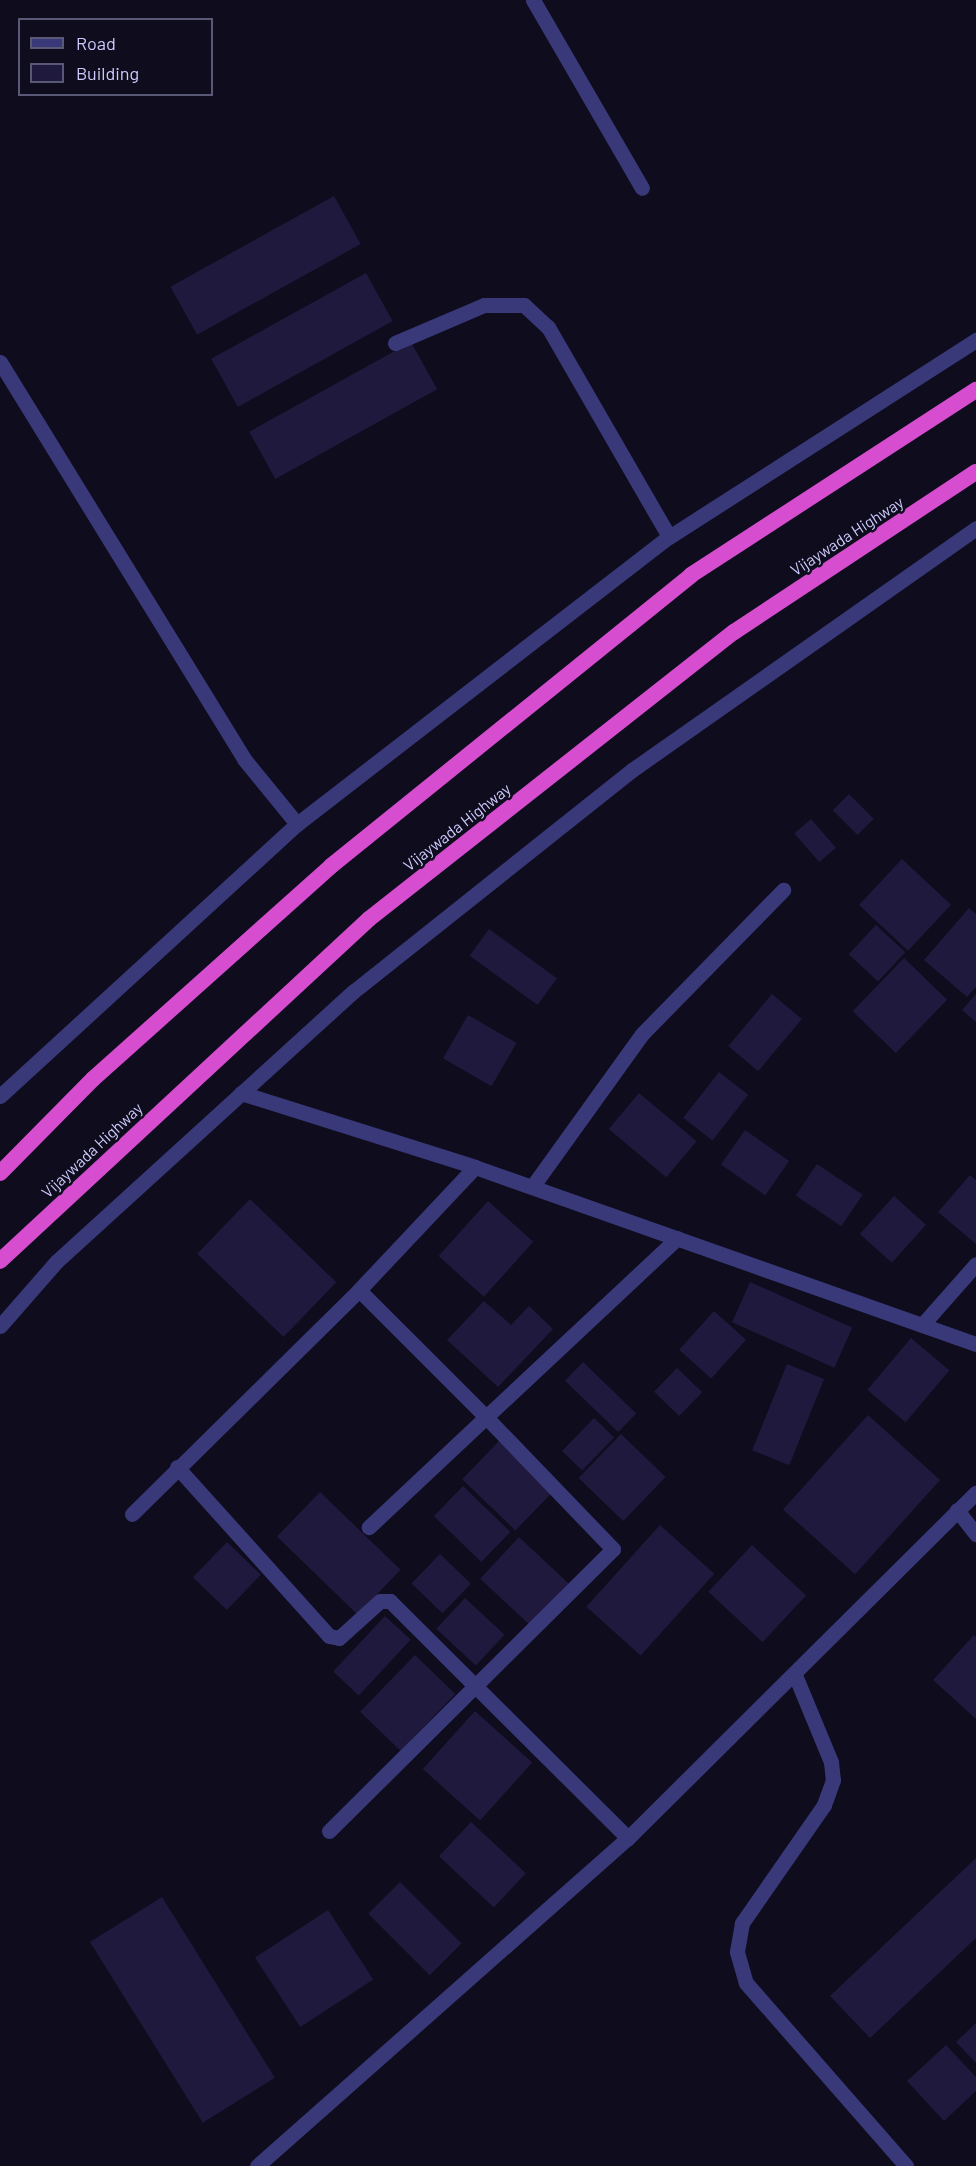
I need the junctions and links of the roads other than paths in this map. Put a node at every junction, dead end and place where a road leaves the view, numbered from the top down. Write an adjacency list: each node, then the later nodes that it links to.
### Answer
1 (533, 0): 2 (street)
2 (642, 188)
3 (976, 340): 9 (street)
4 (395, 343): 9 (street)
5 (0, 362): 10 (street)
6 (976, 390): 15 (highway)
7 (976, 472): 18 (highway, Vijaywada Highway)
8 (976, 528): 13 (street)
9 (669, 537): 10 (street)
10 (297, 824): 12 (street)
11 (783, 890): 16 (street)
12 (4, 1089)
13 (241, 1093): 14 (street); 22 (street)
14 (475, 1167): 16 (street); 20 (street)
15 (0, 1173)
16 (532, 1187): 17 (street)
17 (677, 1238): 21 (street); 24 (street)
18 (0, 1261)
19 (976, 1264): 21 (street)
20 (359, 1290): 24 (street); 25 (street)
21 (922, 1325): 23 (street)
22 (0, 1326)
23 (976, 1344)
24 (486, 1417): 29 (street); 32 (street)
25 (177, 1467): 28 (street); 32 (street)
26 (976, 1493): 27 (street)
27 (957, 1510): 30 (street); 31 (street)
28 (132, 1514)
29 (369, 1527)
30 (976, 1534)
31 (795, 1675): 34 (street); 36 (street)
32 (474, 1689): 33 (street); 34 (street)
33 (329, 1831)
34 (628, 1838): 35 (street)
35 (257, 2166)
36 (906, 2166)

